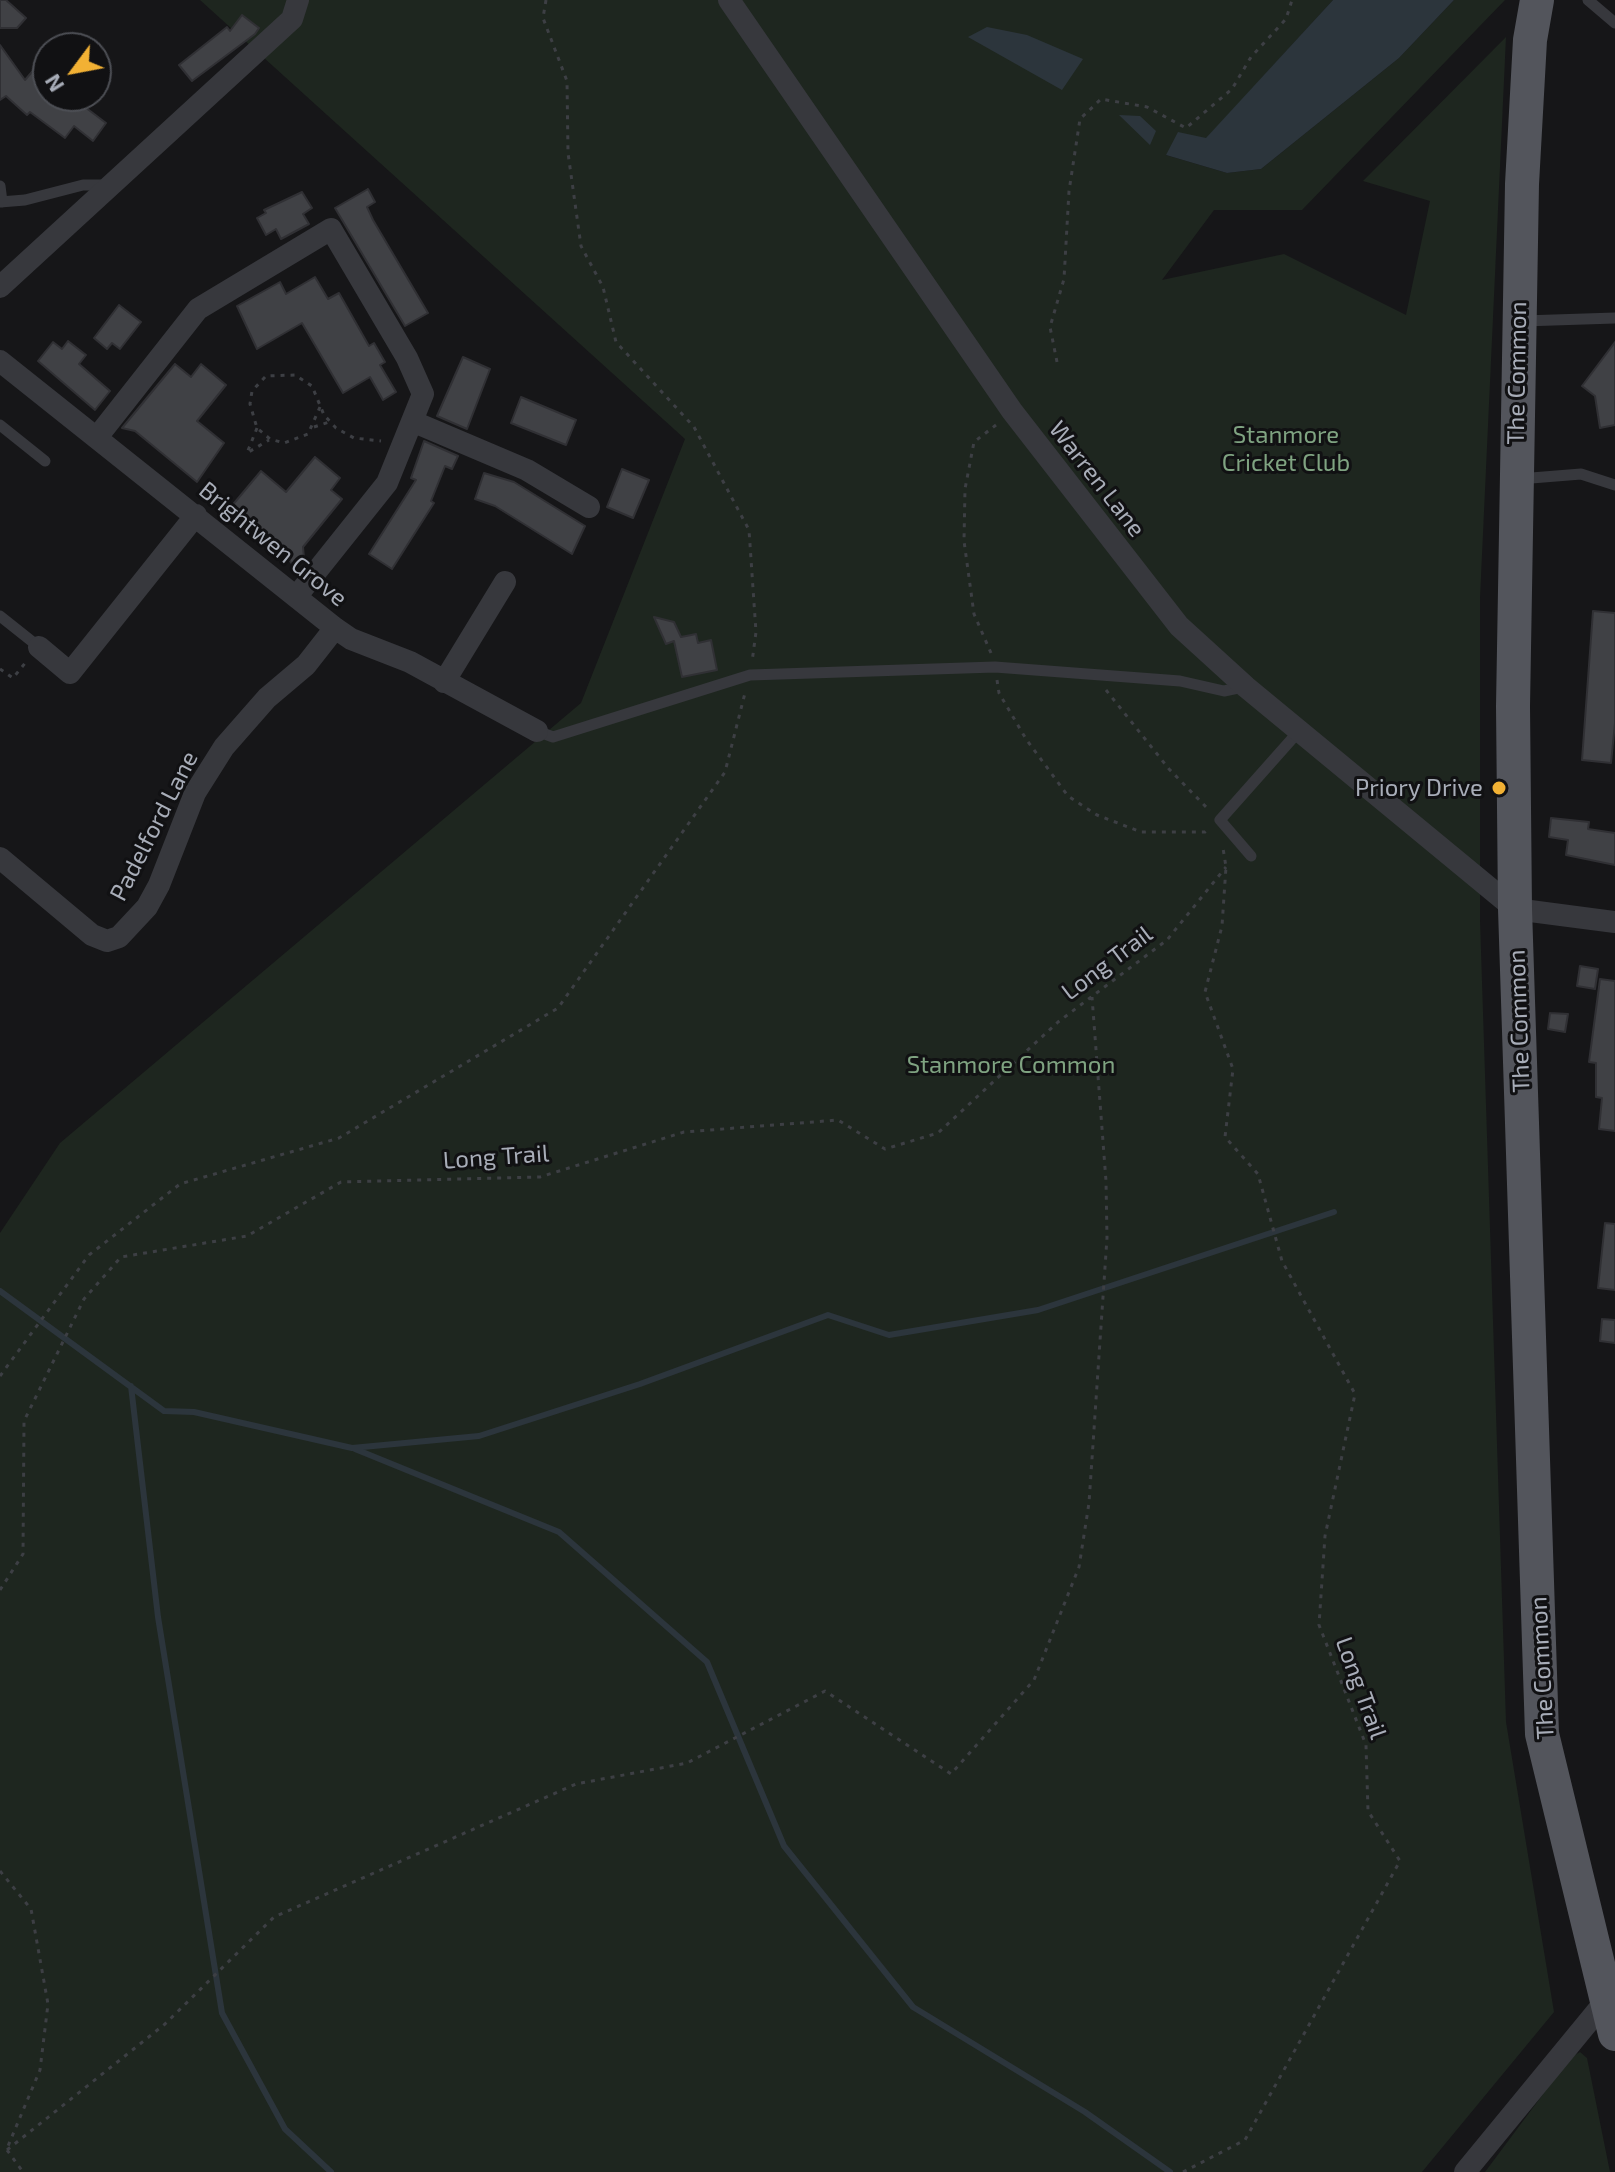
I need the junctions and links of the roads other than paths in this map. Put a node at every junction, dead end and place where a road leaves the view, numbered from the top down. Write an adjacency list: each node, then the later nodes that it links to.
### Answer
1 (298, 0): 6 (street)
2 (729, 0): 27 (street, Warren Lane)
3 (1537, 0): 11 (main road, The Common)
4 (1588, 0): 5 (lane)
5 (1615, 23)
6 (112, 185): 8 (lane); 9 (street)
7 (0, 186): 8 (lane)
8 (1, 202)
9 (0, 287)
10 (1615, 318): 11 (lane)
11 (1518, 322): 17 (main road, The Common)
12 (3, 370): 15 (street, Brightwen Grove)
13 (414, 422): 15 (street); 19 (street); 22 (street)
14 (0, 425): 16 (lane)
15 (98, 436): 20 (street, Brightwen Grove)
16 (45, 461)
17 (1515, 479): 18 (lane); 32 (main road, The Common)
18 (1615, 485)
19 (589, 507)
20 (196, 515): 22 (street, Brightwen Grove); 25 (street)
21 (505, 582): 26 (street)
22 (296, 597): 24 (street, Brightwen Grove)
23 (0, 616): 25 (lane)
24 (335, 628): 26 (street, Brightwen Grove); 31 (street, Padelford Lane)
25 (39, 647)
26 (444, 682): 28 (street, Brightwen Grove)
27 (1246, 687): 28 (lane); 29 (street, Warren Lane)
28 (537, 731)
29 (1299, 731): 30 (lane); 32 (street, Warren Lane)
30 (1251, 856)
31 (0, 858)
32 (1515, 909): 33 (street); 34 (main road, The Common)
33 (1615, 922)
34 (1608, 1998): 35 (main road, The Common); 36 (street)
35 (1615, 2034)
36 (1465, 2172)

